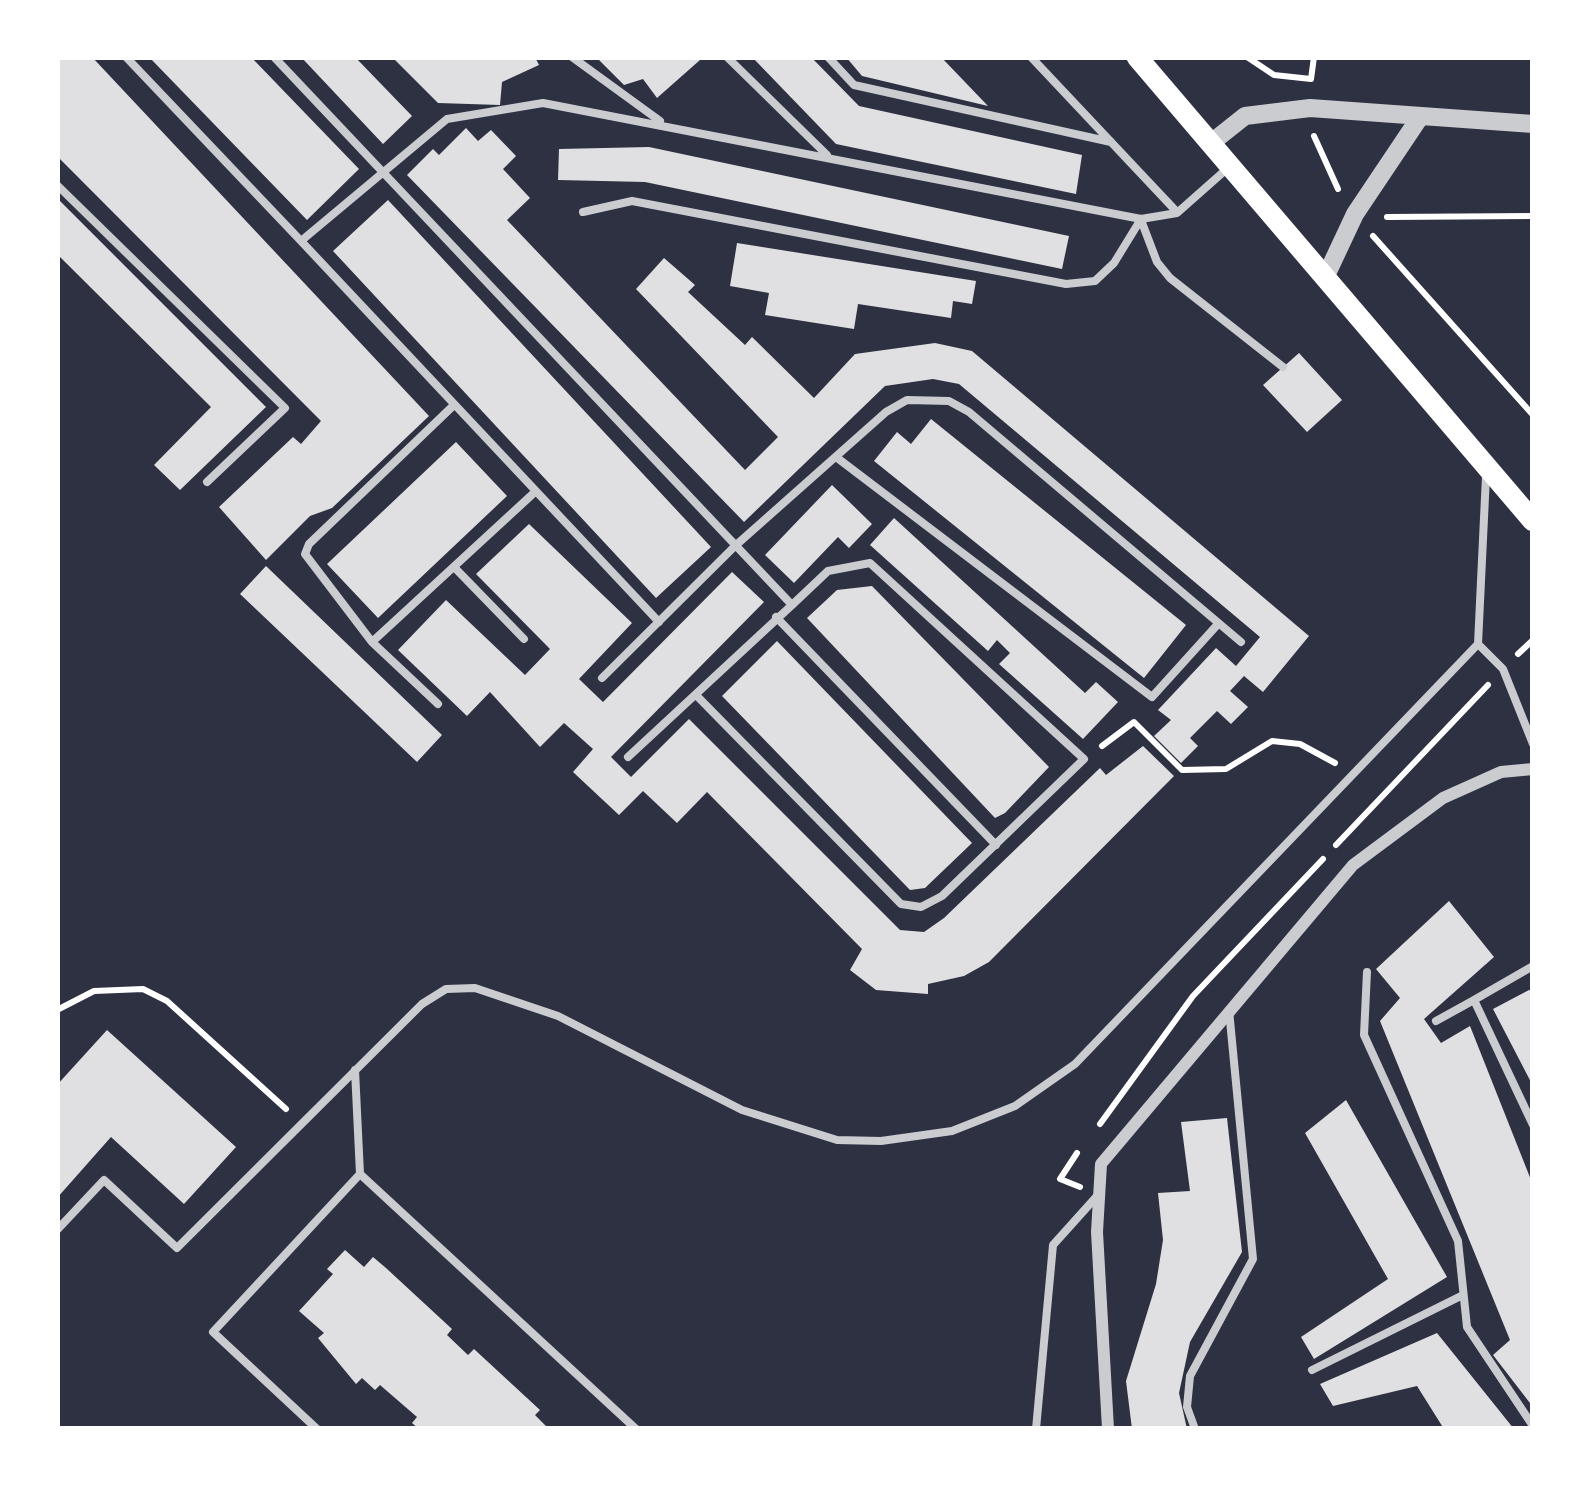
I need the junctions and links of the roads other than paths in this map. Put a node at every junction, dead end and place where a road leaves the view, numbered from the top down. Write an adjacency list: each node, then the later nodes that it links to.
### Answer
1 (126, 57): 20 (lane)
2 (274, 57): 15 (lane)
3 (572, 57): 10 (lane)
4 (727, 57): 13 (lane)
5 (828, 57): 11 (lane)
6 (1030, 57): 11 (lane)
7 (1137, 57): 12 (main road)
8 (1420, 117): 9 (street); 12 (street); 21 (street)
9 (1533, 124)
10 (666, 126): 13 (lane); 15 (lane)
11 (1111, 142): 18 (lane)
12 (1210, 143): 14 (main road)
13 (828, 156): 19 (lane)
14 (1230, 166): 18 (lane); 21 (main road)
15 (381, 169): 20 (lane); 29 (lane)
16 (57, 185): 26 (lane)
17 (583, 212): 19 (lane)
18 (1177, 212): 19 (lane)
19 (1141, 219): 22 (lane)
20 (301, 241): 23 (lane)
21 (1324, 278): 25 (main road)
22 (1283, 367)
23 (454, 405): 27 (lane); 36 (lane)
24 (836, 457): 29 (lane); 34 (lane); 34 (lane)
25 (1487, 467): 28 (main road); 38 (lane)
26 (207, 482)
27 (536, 490): 30 (lane); 33 (lane)
28 (1533, 521)
29 (735, 546): 31 (lane); 33 (lane)
30 (454, 567): 35 (lane); 36 (lane)
31 (792, 605): 32 (lane); 45 (lane)
32 (776, 617): 40 (lane); 45 (lane)
33 (659, 622): 39 (lane)
34 (1219, 624): 37 (lane)
35 (524, 639)
36 (372, 642): 41 (lane)
37 (1241, 642)
38 (1478, 644): 42 (lane); 51 (lane)
39 (602, 678)
40 (697, 696): 43 (lane); 45 (lane)
41 (438, 704)
42 (1533, 744)
43 (628, 758)
44 (1533, 770): 49 (street)
45 (996, 845)
46 (1533, 966): 48 (lane)
47 (1366, 971): 56 (lane)
48 (1474, 1000): 50 (lane); 52 (lane)
49 (1228, 1009): 54 (street); 63 (lane)
50 (1436, 1021)
51 (356, 1070): 53 (lane); 55 (lane)
52 (1533, 1125)
53 (360, 1174): 59 (lane); 60 (lane)
54 (1099, 1194): 61 (lane); 62 (street)
55 (57, 1230)
56 (1463, 1295): 57 (lane); 58 (lane)
57 (1312, 1370)
58 (1533, 1426)
59 (317, 1429)
60 (636, 1429)
61 (1036, 1429)
62 (1108, 1429)
63 (1195, 1429)

